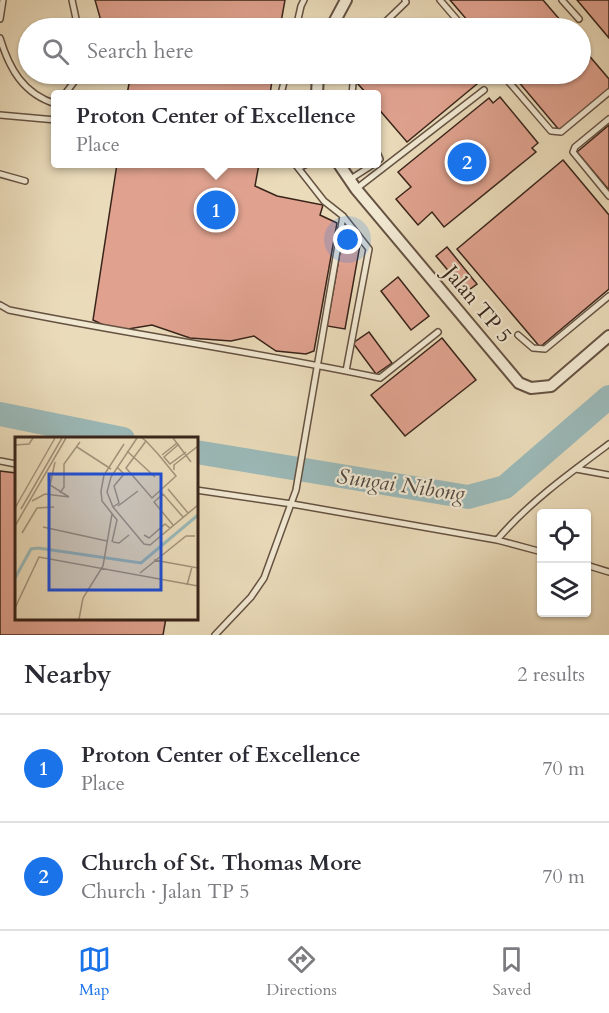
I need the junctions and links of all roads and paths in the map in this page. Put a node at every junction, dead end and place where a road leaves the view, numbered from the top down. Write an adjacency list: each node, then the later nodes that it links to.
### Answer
1 (3, 0): 14 (lane)
2 (72, 0): 8 (lane)
3 (304, 0): 9 (lane)
4 (346, 0): 10 (street)
5 (405, 0): 11 (lane)
6 (440, 0): 12 (lane)
7 (562, 0): 13 (lane)
8 (76, 18)
9 (298, 18)
10 (337, 18)
11 (389, 18)
12 (455, 18)
13 (578, 18)
14 (0, 19)
15 (0, 38): 16 (lane)
16 (18, 76)
17 (24, 84): 21 (lane)
18 (511, 84): 20 (lane)
19 (484, 90): 25 (lane)
20 (609, 93)
21 (51, 102)
22 (0, 114): 23 (lane)
23 (51, 119)
24 (609, 119): 33 (lane)
25 (381, 165)
26 (298, 168): 34 (lane)
27 (342, 168): 32 (street, Jalan TP 5)
28 (370, 168): 32 (lane)
29 (376, 168): 32 (lane)
30 (0, 174): 31 (lane)
31 (25, 181)
32 (353, 185): 39 (street, Jalan TP 5)
33 (609, 196)
34 (343, 216): 40 (lane); 41 (lane)
35 (609, 296): 38 (lane)
36 (0, 305): 40 (lane)
37 (438, 332): 41 (lane)
38 (518, 335)
39 (609, 336)
40 (316, 365): 41 (lane); 48 (lane)
41 (346, 371)
42 (609, 444): 45 (lane)
43 (0, 461): 44 (lane)
44 (15, 464)
45 (576, 469): 46 (lane); 49 (lane)
46 (609, 475)
47 (198, 490): 48 (lane)
48 (292, 504): 49 (lane); 53 (lane)
49 (497, 540): 50 (lane)
50 (537, 551)
51 (591, 567): 52 (lane)
52 (609, 572)
53 (215, 635)

